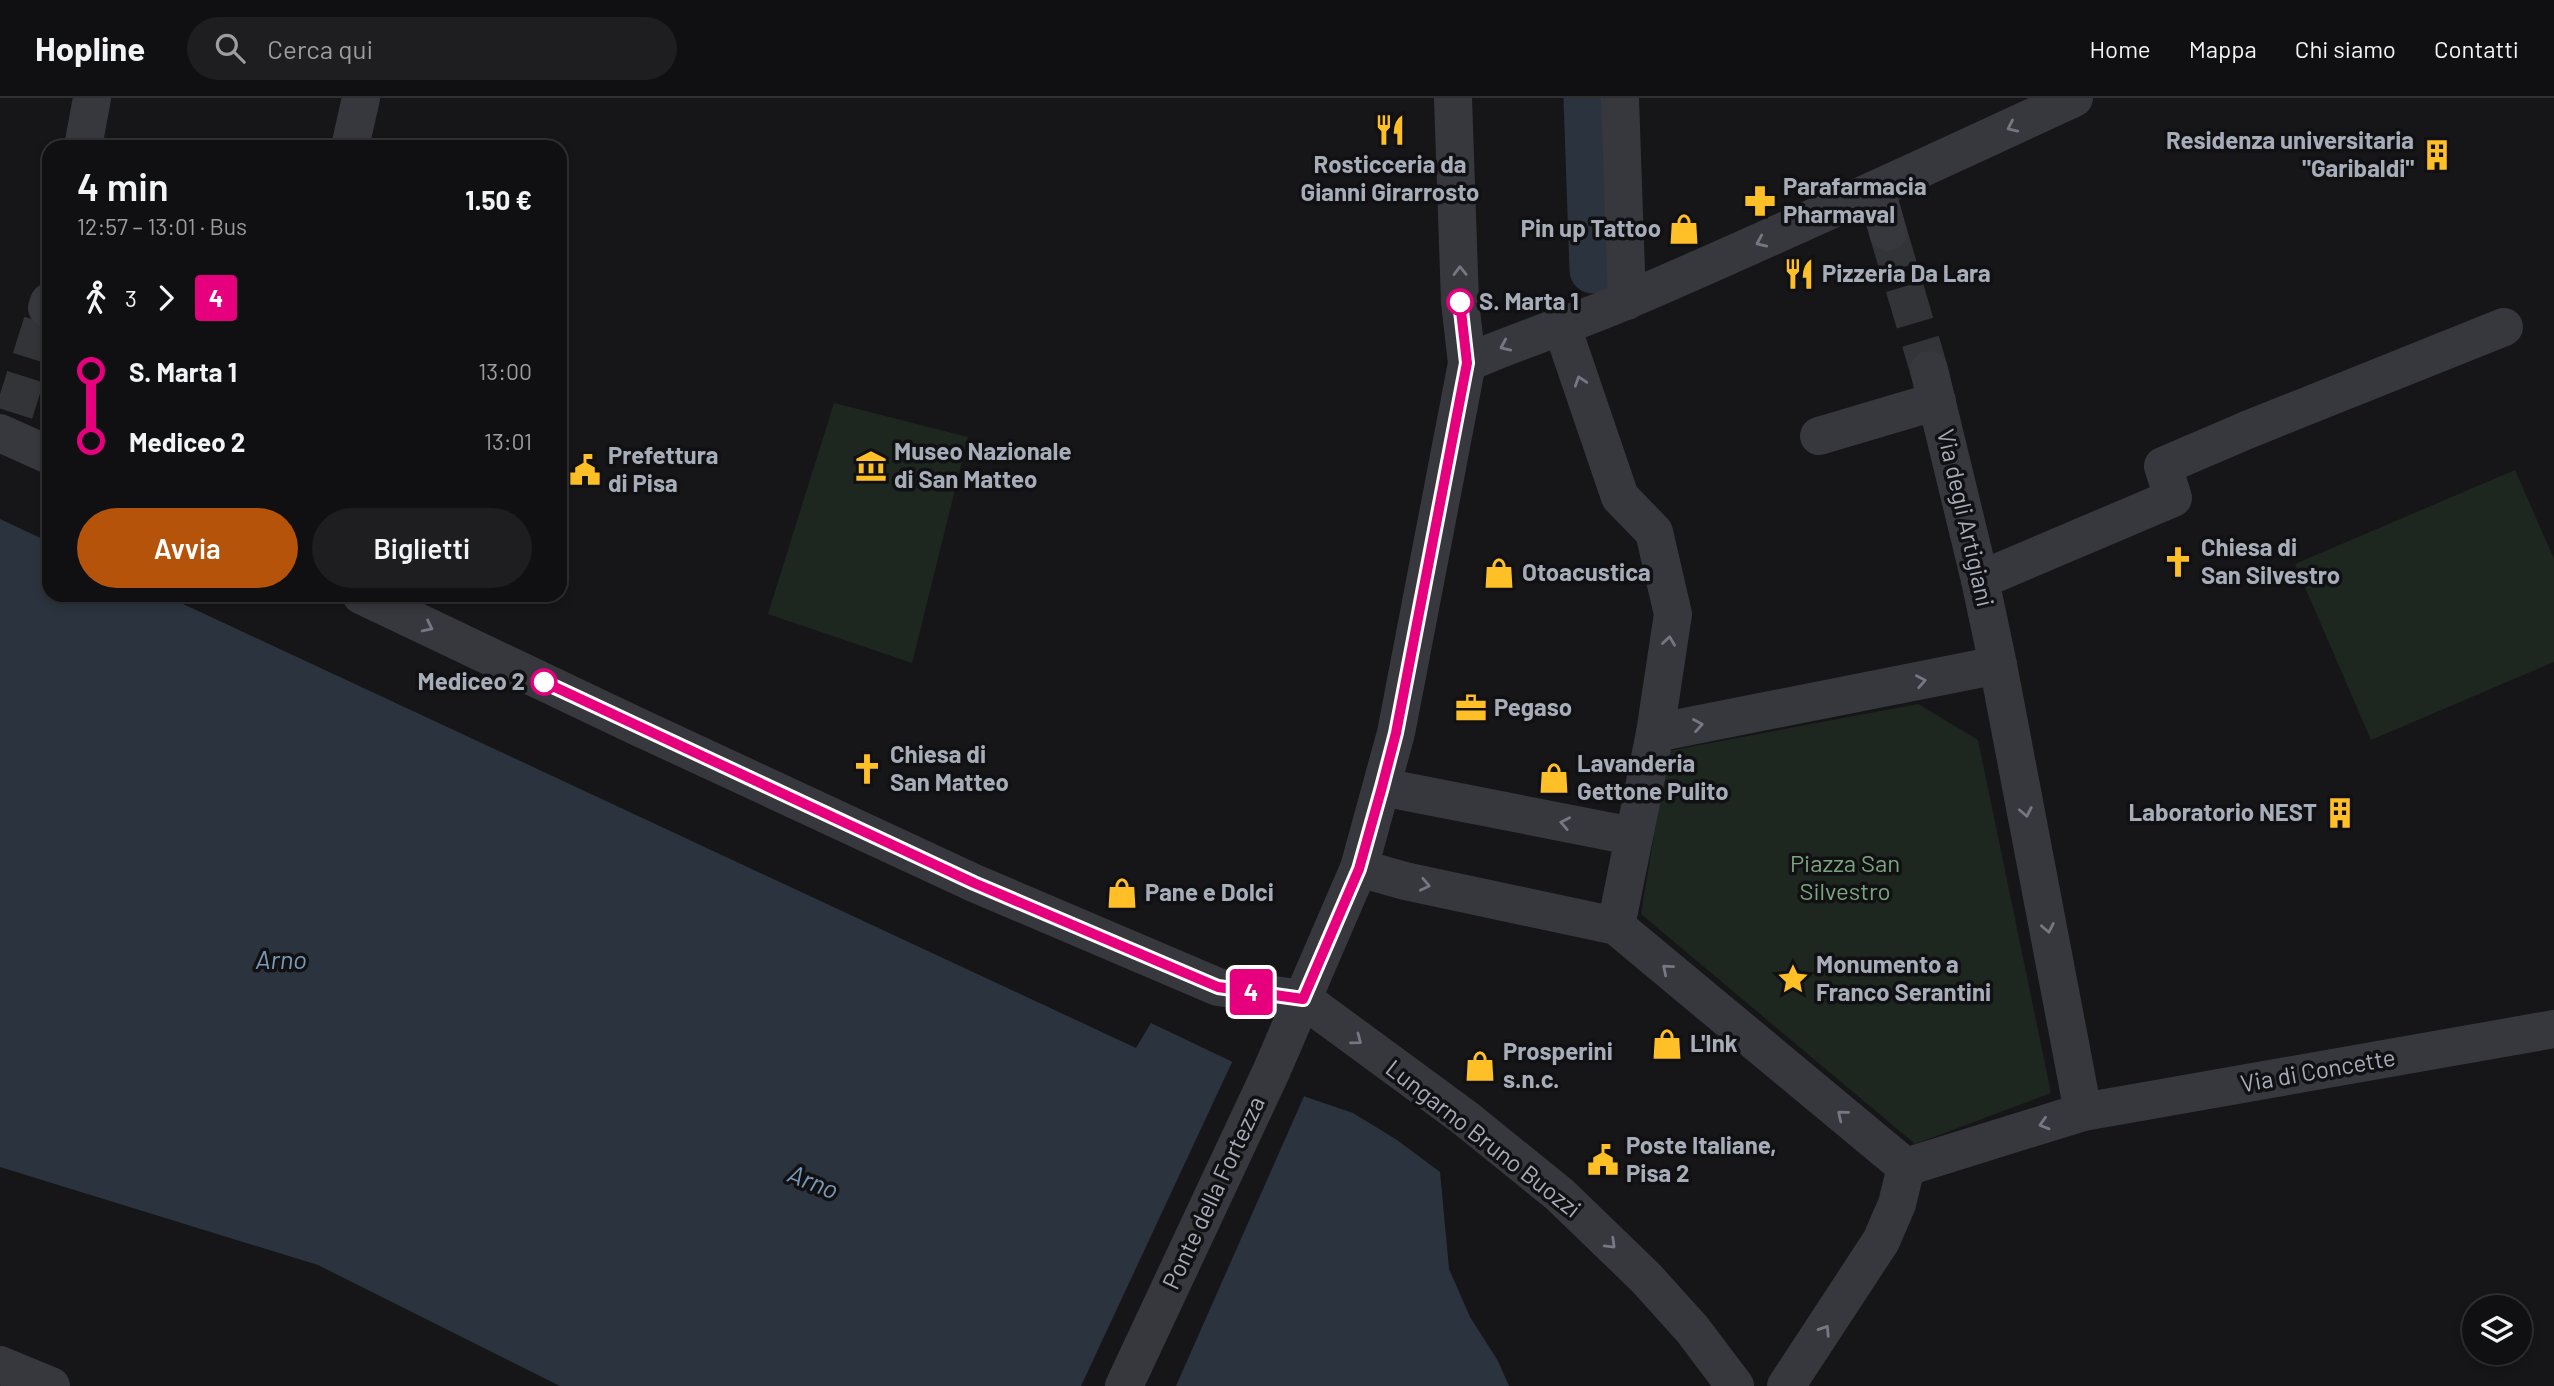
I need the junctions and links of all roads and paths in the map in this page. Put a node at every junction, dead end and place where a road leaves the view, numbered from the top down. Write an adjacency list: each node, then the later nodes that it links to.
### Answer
1 (92, 98): 6 (street)
2 (361, 98): 7 (street)
3 (1453, 98): 13 (street, Ponte della Fortezza, one-way to 3)
4 (1620, 98): 10 (street)
5 (2074, 98): 8 (street, one-way to 8)
6 (84, 140)
7 (352, 140)
8 (1876, 190): 9 (street); 10 (street, one-way to 10)
9 (1888, 232)
10 (1627, 301): 11 (street)
11 (1562, 327): 13 (street, one-way to 13); 20 (street, one-way to 11)
12 (2504, 327): 17 (street)
13 (1467, 363): 21 (street, Ponte della Fortezza)
14 (7, 428): 16 (street)
15 (1819, 436): 17 (street, Via degli Artigiani)
16 (42, 450)
17 (1980, 580): 19 (street, Via degli Artigiani)
18 (377, 602): 25 (street, one-way to 25)
19 (1998, 665): 20 (street, one-way to 19); 27 (street, one-way to 27)
20 (1655, 733): 22 (street)
21 (1382, 787): 22 (street, one-way to 21); 23 (street, Ponte della Fortezza)
22 (1632, 836): 24 (street)
23 (1359, 869): 24 (street, one-way to 24); 25 (street, Ponte della Fortezza)
24 (1616, 926): 28 (street, one-way to 24)
25 (1303, 999): 31 (street, Ponte della Fortezza); 32 (street, Lungarno Bruno Buozzi, one-way to 32)
26 (2554, 1030): 27 (street, Via di Concette)
27 (2083, 1112): 28 (street, one-way to 28)
28 (1906, 1167): 33 (street, one-way to 28)
29 (0, 1365): 30 (street)
30 (51, 1386)
31 (1124, 1386)
32 (1735, 1386)
33 (1786, 1386)

